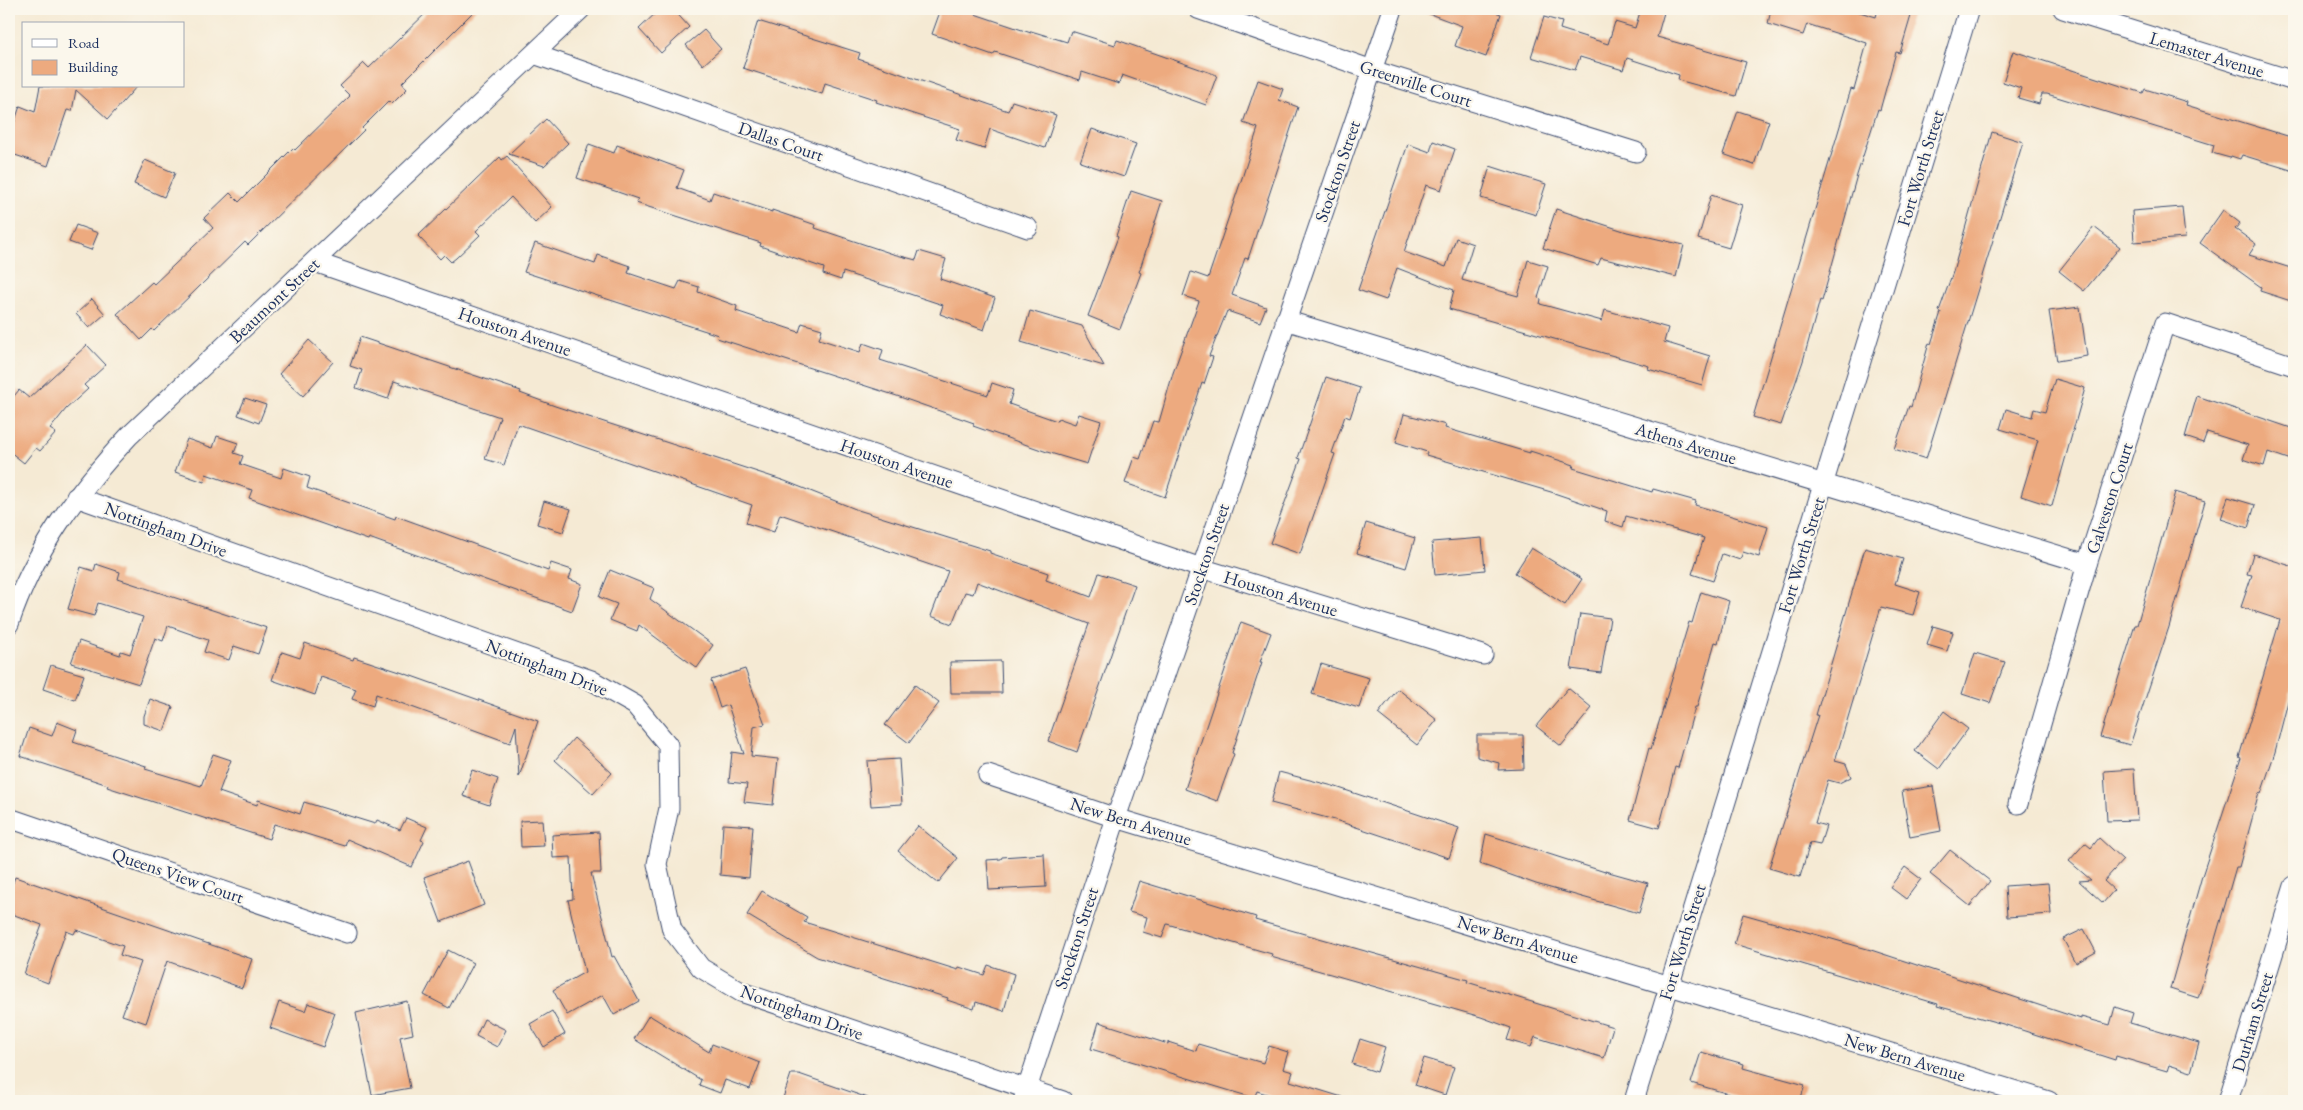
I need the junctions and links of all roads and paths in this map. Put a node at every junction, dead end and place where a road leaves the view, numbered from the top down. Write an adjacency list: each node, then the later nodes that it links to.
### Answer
1 (581, 9): 6 (street, Beaumont Street)
2 (1198, 9): 7 (street, Greenville Court)
3 (1393, 9): 7 (street, Stockton Street)
4 (1970, 9): 14 (street, Fort Worth Street)
5 (2063, 9): 8 (street, Lemaster Avenue)
6 (534, 54): 10 (street, Dallas Court); 11 (street, Beaumont Street)
7 (1372, 70): 9 (street, Greenville Court); 12 (street, Stockton Street)
8 (2294, 81)
9 (1636, 152)
10 (1028, 228)
11 (315, 262): 15 (street, Beaumont Street); 17 (street, Houston Avenue)
12 (1285, 320): 14 (street, Athens Avenue); 17 (street, Stockton Street)
13 (2294, 366): 16 (street, Galveston Court)
14 (1822, 485): 16 (street, Athens Avenue); 26 (street, Fort Worth Street)
15 (76, 497): 18 (street, Beaumont Street); 27 (street, Nottingham Drive)
16 (2087, 564): 21 (street, Galveston Court)
17 (1201, 568): 19 (street, Houston Avenue); 23 (street, Stockton Street)
18 (9, 623)
19 (1483, 655)
20 (988, 775): 23 (street, New Bern Avenue)
21 (2018, 804)
22 (9, 818): 25 (street, Queens View Court)
23 (1116, 818): 26 (street, New Bern Avenue); 27 (street, Stockton Street)
24 (2294, 886): 31 (street, Durham Street)
25 (347, 932)
26 (1670, 984): 29 (street, Fort Worth Street); 30 (street, New Bern Avenue)
27 (1025, 1095): 28 (street, Nottingham Drive)
28 (1063, 1101)
29 (1634, 1101)
30 (2049, 1101)
31 (2228, 1101)

